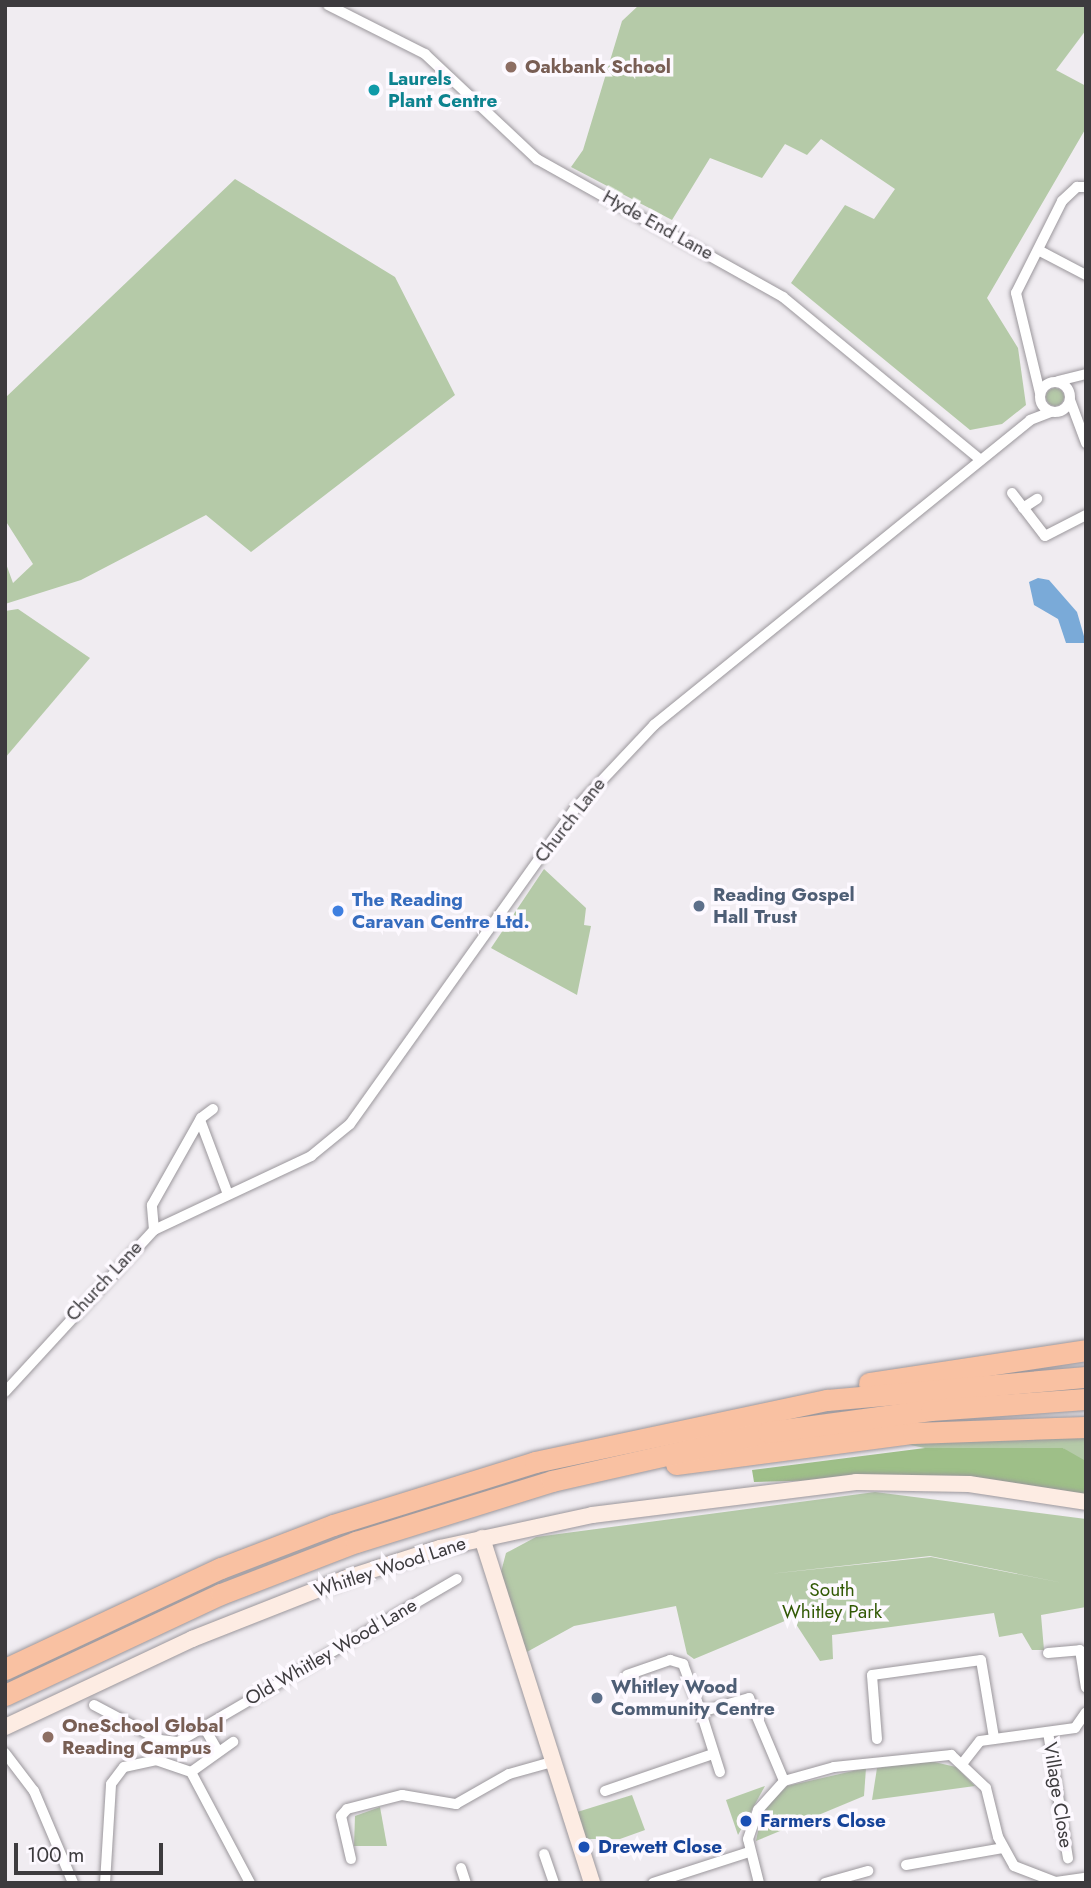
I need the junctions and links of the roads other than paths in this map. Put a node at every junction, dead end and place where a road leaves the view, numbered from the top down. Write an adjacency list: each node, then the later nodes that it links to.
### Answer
1 (328, 5): 14 (street, Hyde End Lane)
2 (1086, 187): 3 (street)
3 (1040, 251): 4 (street); 5 (street)
4 (1086, 275)
5 (1036, 374): 7 (street); 9 (street)
6 (1084, 375): 7 (street); 8 (street)
7 (1053, 382): 8 (street); 9 (street, Church Lane)
8 (1070, 396): 10 (street); 12 (street)
9 (1040, 397): 10 (street); 11 (street, Church Lane)
10 (1054, 412): 11 (street, Church Lane); 12 (street)
11 (1030, 420): 14 (street, Church Lane)
12 (1075, 423): 13 (street)
13 (1086, 443)
14 (981, 460): 21 (street, Church Lane)
15 (1012, 493): 17 (street)
16 (1037, 499): 17 (street)
17 (1023, 508): 18 (street)
18 (1086, 515)
19 (214, 1109): 20 (street)
20 (200, 1120): 21 (street); 22 (street)
21 (226, 1192): 22 (street, Church Lane)
22 (154, 1230): 25 (street, Church Lane)
23 (1086, 1350): 27 (highway)
24 (1086, 1377): 27 (highway)
25 (5, 1392)
26 (1086, 1399): 29 (highway)
27 (766, 1410): 34 (highway)
28 (1086, 1427): 29 (highway)
29 (552, 1481): 37 (highway)
30 (1086, 1502): 31 (main road)
31 (482, 1538): 41 (main road, Whitley Wood Lane); 50 (main road, Whitley Wood Lane)
32 (457, 1579): 42 (street, Old Whitley Wood Lane)
33 (1048, 1653): 36 (street)
34 (5, 1669)
35 (627, 1675): 39 (street)
36 (1086, 1688)
37 (5, 1695)
38 (94, 1704): 42 (street, Old Whitley Wood Lane)
39 (701, 1712): 49 (street); 54 (street)
40 (1086, 1712): 43 (street)
41 (5, 1727)
42 (204, 1727): 47 (street)
43 (1048, 1732): 44 (street); 59 (street, Village Close)
44 (994, 1738): 45 (street); 51 (street)
45 (877, 1739)
46 (233, 1742): 47 (street)
47 (218, 1751): 52 (street)
48 (6, 1753): 65 (street)
49 (713, 1755): 53 (street); 55 (street)
50 (552, 1762): 60 (street); 70 (main road, Whitley Wood Lane)
51 (962, 1764): 54 (street); 56 (street)
52 (191, 1772): 66 (street); 67 (street)
53 (720, 1772)
54 (784, 1782): 57 (street)
55 (605, 1791)
56 (1003, 1848): 61 (street); 74 (street)
57 (749, 1853): 71 (street); 72 (street)
58 (544, 1854): 69 (street)
59 (1068, 1857)
60 (351, 1859)
61 (906, 1865)
62 (461, 1868): 68 (street)
63 (868, 1871): 73 (street)
64 (1086, 1878): 74 (street)
65 (73, 1883)
66 (105, 1883)
67 (250, 1883)
68 (466, 1883)
69 (554, 1883)
70 (592, 1883)
71 (653, 1883)
72 (759, 1883)
73 (825, 1883)
74 (1056, 1883)

